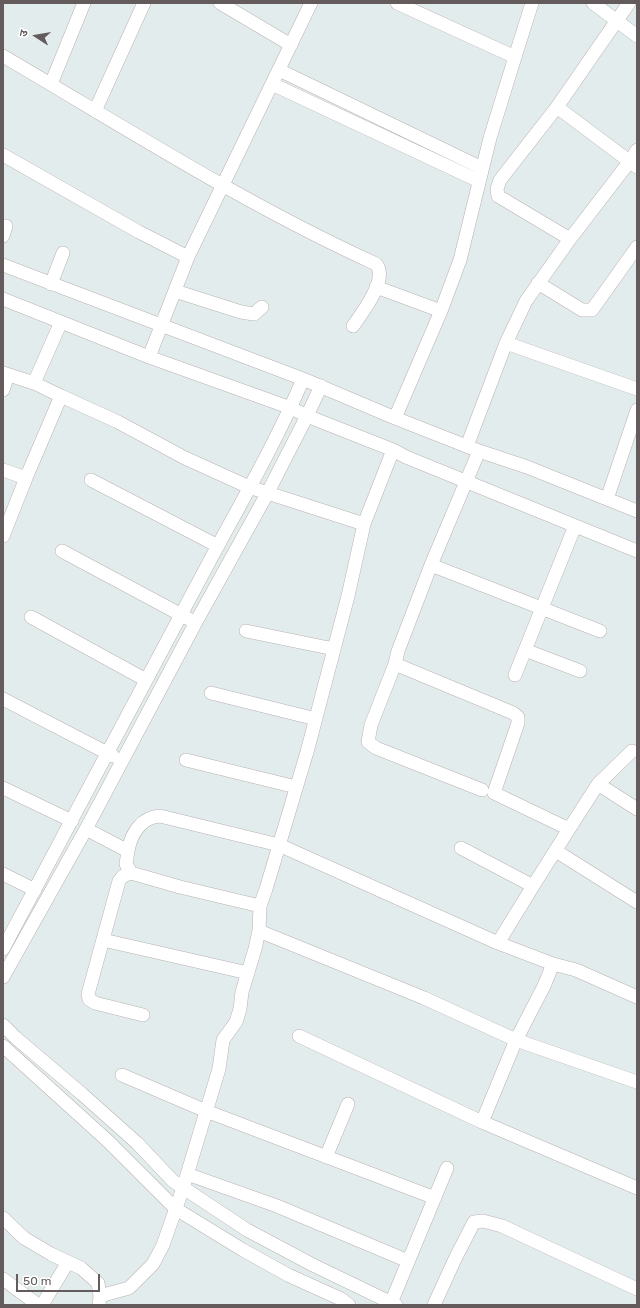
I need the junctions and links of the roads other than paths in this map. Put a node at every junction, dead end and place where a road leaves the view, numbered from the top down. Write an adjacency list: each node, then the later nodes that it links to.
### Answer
1 (84, 3): 15 (street)
2 (144, 3): 20 (street)
3 (220, 3): 11 (street)
4 (310, 3): 11 (street)
5 (397, 3): 13 (street)
6 (532, 3): 13 (street)
7 (593, 3): 9 (street)
8 (629, 3): 9 (street)
9 (617, 20): 10 (street); 18 (street)
10 (637, 36)
11 (292, 45): 14 (street)
12 (3, 56): 15 (street)
13 (515, 57): 24 (street)
14 (279, 70): 16 (street); 17 (street)
15 (51, 84): 20 (street)
16 (272, 84): 19 (street); 26 (street)
17 (329, 94): 19 (street); 24 (street)
18 (557, 107): 23 (street); 27 (street)
19 (322, 108): 25 (street)
20 (95, 111): 26 (street)
21 (637, 150): 23 (street)
22 (3, 155): 30 (street)
23 (633, 164): 27 (street)
24 (482, 168): 25 (street)
25 (479, 181): 38 (street)
26 (222, 185): 30 (street); 34 (street)
27 (570, 239): 32 (street)
28 (637, 247): 32 (street)
29 (62, 253): 33 (street)
30 (188, 257): 35 (street)
31 (3, 265): 33 (street)
32 (538, 283): 42 (street)
33 (51, 284): 40 (street)
34 (376, 287): 38 (street); 41 (street)
35 (175, 291): 37 (street); 40 (street)
36 (3, 299): 39 (street)
37 (262, 307)
38 (441, 311): 54 (street)
39 (61, 322): 43 (street); 46 (street)
40 (161, 325): 43 (street); 45 (street)
41 (353, 326)
42 (506, 342): 48 (street); 55 (street)
43 (149, 358): 51 (street)
44 (6, 374): 46 (street); 49 (street)
45 (303, 379): 47 (street); 51 (street)
46 (34, 383): 50 (street)
47 (321, 386): 53 (street); 54 (street)
48 (637, 389)
49 (3, 390)
50 (61, 396): 58 (street); 61 (street)
51 (291, 408): 53 (street); 61 (street)
52 (637, 410): 63 (street)
53 (307, 416): 56 (street); 62 (street)
54 (395, 418): 55 (street)
55 (473, 448): 60 (street); 63 (street)
56 (393, 450): 60 (street); 65 (street)
57 (3, 470): 58 (street)
58 (26, 478): 67 (street)
59 (91, 480): 68 (street)
60 (466, 481): 66 (street); 71 (street)
61 (250, 487): 62 (street); 68 (street)
62 (268, 494): 65 (street); 75 (street)
63 (607, 499): 64 (street)
64 (637, 511)
65 (364, 524): 78 (street)
66 (575, 526): 70 (street); 72 (street)
67 (3, 536)
68 (218, 546): 73 (street)
69 (62, 551): 73 (street)
70 (637, 551)
71 (431, 565): 72 (street); 80 (street)
72 (541, 608): 77 (street); 79 (street)
73 (181, 615): 75 (street); 83 (street)
74 (31, 617): 83 (street)
75 (196, 622): 89 (street)
76 (246, 631): 78 (street)
77 (600, 631)
78 (334, 649): 86 (street)
79 (525, 650): 81 (street); 82 (street)
80 (394, 664): 94 (street); 98 (street)
81 (580, 671)
82 (515, 674)
83 (146, 680): 88 (street)
84 (211, 693): 86 (street)
85 (3, 699): 88 (street)
86 (316, 719): 92 (street)
87 (635, 749): 91 (street)
88 (107, 752): 89 (street); 96 (street)
89 (123, 760): 97 (street)
90 (186, 760): 92 (street)
91 (598, 784): 95 (street); 98 (street)
92 (296, 787): 99 (street)
93 (3, 788): 96 (street)
94 (482, 790)
95 (637, 809)
96 (72, 821): 106 (street)
97 (86, 829): 101 (street); 115 (street)
98 (569, 829): 102 (street)
99 (279, 845): 101 (street); 108 (street); 111 (street)
100 (461, 848): 105 (street)
101 (128, 851): 103 (street)
102 (556, 851): 105 (street); 107 (street)
103 (131, 873): 108 (street); 110 (street)
104 (3, 874): 106 (street)
105 (533, 886): 111 (street)
106 (35, 890): 112 (street)
107 (637, 902)
108 (260, 906): 109 (street)
109 (259, 931): 114 (street); 120 (street)
110 (103, 940): 114 (street); 117 (street)
111 (498, 943): 113 (street)
112 (3, 949)
113 (553, 964): 116 (street); 120 (street)
114 (248, 972): 125 (street)
115 (3, 977)
116 (637, 997)
117 (143, 1015)
118 (3, 1025): 130 (street)
119 (299, 1036): 126 (street)
120 (516, 1040): 123 (street); 126 (street)
121 (3, 1046): 133 (street)
122 (122, 1075): 125 (street)
123 (637, 1082)
124 (348, 1104): 127 (street)
125 (206, 1111): 127 (street); 129 (street)
126 (482, 1122): 131 (street)
127 (326, 1157): 132 (street)
128 (447, 1168): 132 (street)
129 (187, 1174): 130 (street); 135 (street)
130 (183, 1188): 133 (street); 140 (street)
131 (637, 1188)
132 (435, 1198): 135 (street)
133 (176, 1209): 139 (street); 143 (street)
134 (3, 1218): 136 (street)
135 (408, 1261): 140 (street)
136 (68, 1262): 139 (street); 142 (street)
137 (3, 1279): 141 (street)
138 (637, 1289): 144 (street)
139 (99, 1300)
140 (393, 1304)
141 (38, 1305)
142 (42, 1305)
143 (350, 1305)
144 (434, 1305)

